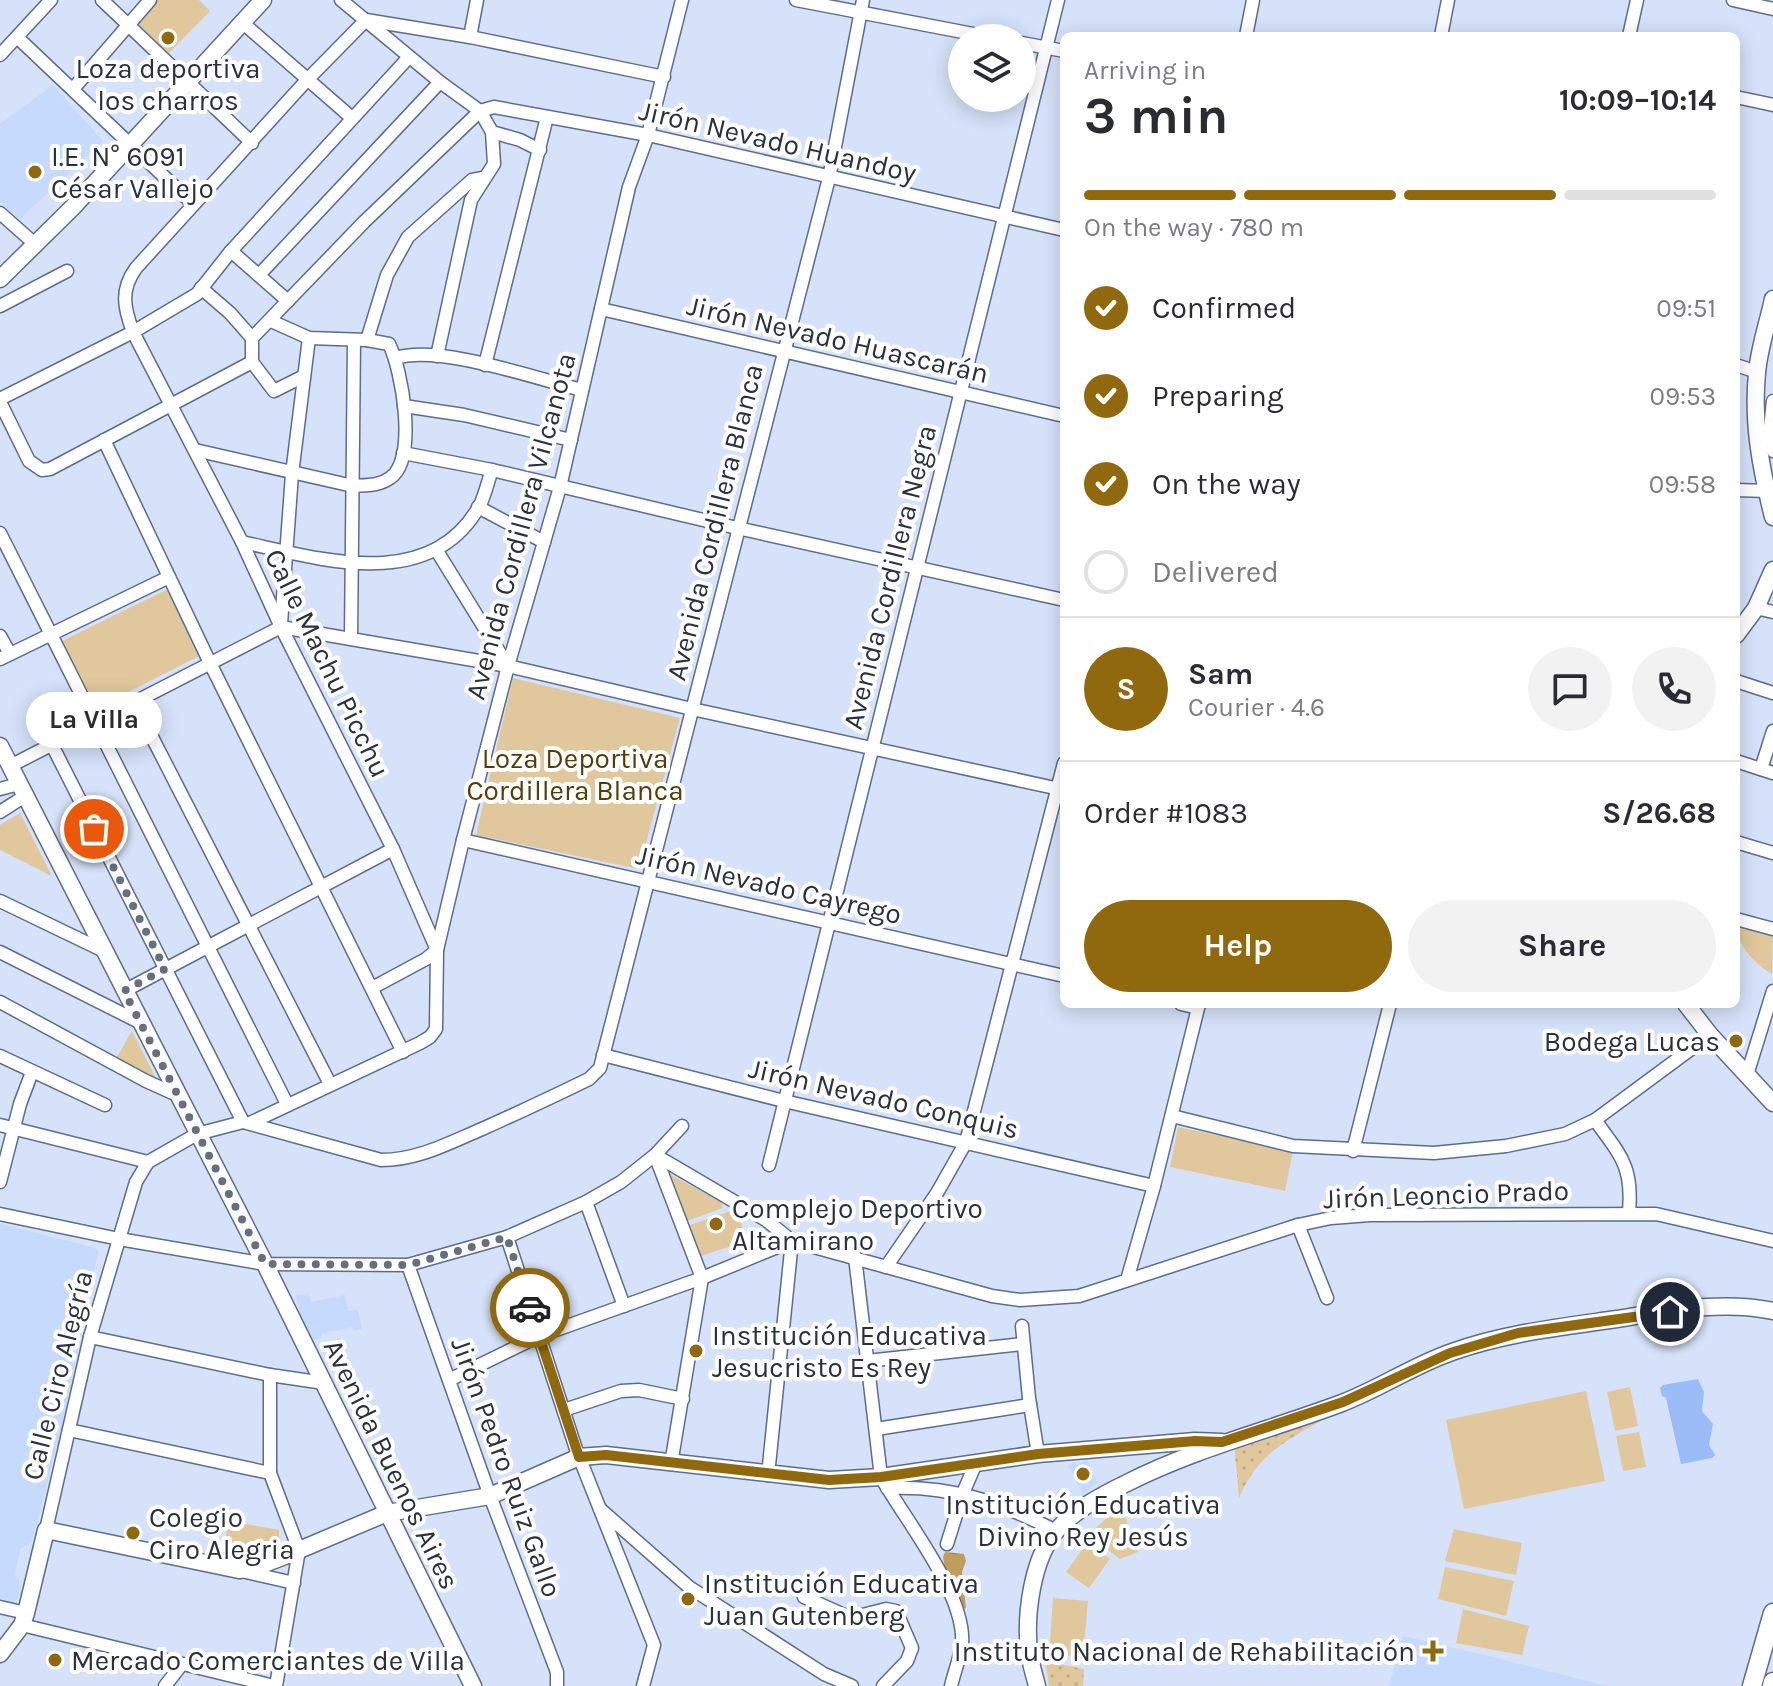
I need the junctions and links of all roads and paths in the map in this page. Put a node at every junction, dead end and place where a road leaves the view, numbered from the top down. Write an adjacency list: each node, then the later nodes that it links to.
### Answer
1 (51, 0): 24 (street)
2 (102, 0): 18 (street)
3 (150, 0): 18 (street)
4 (263, 0): 17 (street)
5 (341, 0): 16 (street)
6 (477, 0): 23 (street)
7 (682, 0): 30 (street, Avenida Cordillera Vilcanota)
8 (796, 0): 14 (street)
9 (1058, 0): 26 (street, Avenida Cordillera Negra)
10 (1253, 0): 20 (street)
11 (1448, 0): 21 (street)
12 (1637, 0): 22 (street)
13 (1733, 0): 15 (street)
14 (862, 7): 19 (street); 46 (street, Avenida Cordillera Blanca)
15 (1773, 9)
16 (366, 20): 23 (street); 29 (street); 31 (street, Calle Machu Picchu)
17 (243, 23): 31 (street); 32 (street)
18 (128, 25): 32 (street); 34 (street)
19 (948, 27)
20 (1247, 32)
21 (1442, 32)
22 (1630, 32)
23 (470, 37): 30 (street)
24 (18, 38): 28 (street); 34 (street)
25 (1036, 46): 26 (street)
26 (1047, 48): 27 (street); 49 (street, Avenida Cordillera Negra)
27 (1060, 50)
28 (0, 55)
29 (409, 57): 33 (street); 39 (street)
30 (664, 77): 41 (street, Avenida Cordillera Vilcanota)
31 (307, 80): 39 (street); 42 (street, Calle Machu Picchu)
32 (186, 82): 42 (street); 43 (street)
33 (440, 82): 37 (street); 54 (street)
34 (73, 89): 43 (street)
35 (1740, 98): 36 (street)
36 (1773, 105)
37 (480, 111): 38 (street, Jirón Nevado Huandoy); 40 (street); 58 (street)
38 (547, 117): 41 (street, Jirón Nevado Huandoy); 44 (street)
39 (352, 118): 52 (street)
40 (492, 132): 44 (street); 45 (street)
41 (648, 135): 46 (street, Jirón Nevado Huandoy); 60 (street, Avenida Cordillera Vilcanota)
42 (252, 143): 47 (street, Calle Machu Picchu)
43 (129, 144): 47 (street); 51 (street)
44 (540, 150): 70 (street)
45 (483, 178): 65 (street); 67 (street)
46 (829, 178): 49 (street, Jirón Nevado Huandoy); 66 (street, Avenida Cordillera Blanca)
47 (193, 204): 62 (street, Calle Machu Picchu)
48 (0, 213): 51 (street)
49 (1003, 216): 50 (street, Jirón Nevado Huandoy); 75 (street, Avenida Cordillera Negra)
50 (1060, 229)
51 (35, 244): 55 (street)
52 (231, 251): 54 (street); 56 (street)
53 (67, 271): 59 (street)
54 (259, 275): 58 (street)
55 (0, 279)
56 (201, 288): 62 (street); 63 (street)
57 (1773, 299): 72 (street)
58 (288, 301): 61 (street)
59 (0, 306)
60 (601, 309): 66 (street, Jirón Nevado Huascarán); 74 (street, Avenida Cordillera Vilcanota)
61 (271, 321): 63 (street); 64 (street)
62 (133, 332): 76 (street); 77 (street, Calle Machu Picchu)
63 (252, 338): 69 (street)
64 (309, 338): 65 (street); 73 (street)
65 (360, 340): 68 (street); 88 (street)
66 (783, 350): 75 (street, Jirón Nevado Huascarán); 94 (street, Avenida Cordillera Blanca)
67 (437, 356): 68 (street); 70 (street)
68 (396, 358): 78 (street)
69 (252, 362): 73 (street); 77 (street)
70 (485, 365): 74 (street)
71 (1740, 366): 72 (street)
72 (1757, 372): 79 (street)
73 (302, 377): 87 (street)
74 (582, 390): 82 (street, Avenida Cordillera Vilcanota)
75 (960, 391): 80 (street, Jirón Nevado Huascarán); 101 (street, Avenida Cordillera Negra)
76 (0, 401): 81 (street)
77 (173, 405): 81 (street); 83 (street, Calle Machu Picchu)
78 (404, 406): 82 (street); 85 (street)
79 (1768, 410): 84 (street); 91 (street)
80 (1060, 415)
81 (104, 440): 103 (street)
82 (571, 440): 89 (street, Avenida Cordillera Vilcanota)
83 (195, 450): 87 (street); 96 (street, Calle Machu Picchu)
84 (1773, 451)
85 (403, 453): 86 (street); 88 (street)
86 (492, 470): 89 (street); 92 (street)
87 (292, 474): 88 (street); 99 (street)
88 (353, 486): 100 (street)
89 (560, 487): 94 (street); 97 (street, Avenida Cordillera Vilcanota)
90 (1740, 490): 91 (street)
91 (1767, 491): 93 (street)
92 (478, 507): 97 (street); 98 (street)
93 (1773, 517)
94 (737, 528): 101 (street); 117 (street, Avenida Cordillera Blanca)
95 (0, 533): 109 (street)
96 (242, 542): 99 (street); 106 (street, Calle Machu Picchu)
97 (544, 542): 113 (street, Avenida Cordillera Vilcanota)
98 (437, 551): 100 (street); 113 (street)
99 (288, 552): 100 (street); 106 (street)
100 (353, 563): 110 (street)
101 (916, 568): 104 (street); 122 (street, Avenida Cordillera Negra)
102 (1773, 570): 105 (street)
103 (169, 577): 109 (street); 112 (street)
104 (1060, 599)
105 (1765, 610): 107 (street)
106 (281, 627): 110 (street); 112 (street); 133 (street, Calle Machu Picchu)
107 (1740, 632)
108 (0, 636): 111 (street)
109 (52, 636): 111 (street); 118 (street)
110 (351, 638): 113 (street)
111 (5, 657)
112 (210, 663): 116 (street); 136 (street)
113 (508, 666): 117 (street); 131 (street, Avenida Cordillera Vilcanota)
114 (1740, 682): 115 (street)
115 (1773, 693)
116 (134, 702): 118 (street); 139 (street)
117 (692, 709): 122 (street); 135 (street, Avenida Cordillera Blanca)
118 (94, 723): 120 (street); 142 (street)
119 (1773, 731): 125 (street)
120 (52, 745): 124 (street); 147 (street)
121 (0, 746): 124 (street, Avenida Buenos Aires)
122 (872, 746): 127 (street); 140 (street, Avenida Cordillera Negra)
123 (1740, 762): 125 (street)
124 (10, 766): 128 (street, Avenida Buenos Aires)
125 (1767, 771)
126 (0, 789): 128 (street)
127 (1060, 789)
128 (22, 790): 130 (street); 144 (street, Avenida Buenos Aires)
129 (1060, 793): 146 (street)
130 (0, 812)
131 (463, 840): 135 (street, Jirón Nevado Cayrego); 143 (street, Avenida Cordillera Vilcanota)
132 (1740, 843): 134 (street)
133 (393, 849): 136 (street); 143 (street, Calle Machu Picchu)
134 (1773, 853)
135 (648, 880): 140 (street, Jirón Nevado Cayrego); 159 (street, Avenida Cordillera Blanca)
136 (321, 887): 139 (street); 149 (street)
137 (0, 901): 144 (street)
138 (1740, 920): 141 (street)
139 (248, 925): 142 (street); 163 (street)
140 (829, 925): 146 (street, Jirón Nevado Cayrego); 165 (street, Avenida Cordillera Negra)
141 (1773, 929)
142 (208, 947): 147 (street); 167 (street)
143 (437, 950): 149 (street); 158 (street, Avenida Cordillera Vilcanota)
144 (104, 951): 150 (street, Avenida Buenos Aires)
145 (0, 952): 156 (street)
146 (1013, 964): 148 (street, Jirón Nevado Cayrego); 176 (street)
147 (165, 969): 150 (street); 171 (street)
148 (1060, 975)
149 (372, 988): 158 (street)
150 (124, 991): 156 (street, Avenida Buenos Aires)
151 (1773, 991): 162 (street)
152 (0, 1002): 164 (street)
153 (1198, 1008): 169 (street)
154 (1389, 1008): 177 (street)
155 (1689, 1008): 157 (street)
156 (141, 1023): 164 (street, Avenida Buenos Aires)
157 (1710, 1035): 162 (street); 170 (street)
158 (403, 1052): 163 (street)
159 (603, 1055): 165 (street, Jirón Nevado Conquis); 171 (street)
160 (0, 1056): 161 (street)
161 (32, 1072): 168 (street); 174 (street)
162 (1747, 1075): 166 (street)
163 (330, 1084): 167 (street)
164 (177, 1095): 175 (street, Avenida Buenos Aires)
165 (784, 1101): 176 (street, Jirón Nevado Conquis); 180 (street, Avenida Cordillera Negra)
166 (1773, 1103)
167 (287, 1104): 171 (street)
168 (105, 1105)
169 (1172, 1116): 177 (street); 182 (street)
170 (1595, 1120): 177 (street); 184 (street)
171 (246, 1123): 175 (street)
172 (0, 1125): 174 (street)
173 (682, 1126): 178 (street)
174 (14, 1128): 179 (street); 181 (street)
175 (197, 1134): 179 (street); 192 (street, Avenida Buenos Aires)
176 (966, 1142): 182 (street, Jirón Nevado Conquis); 194 (street)
177 (1353, 1151)
178 (655, 1155): 183 (street); 189 (street); 195 (street)
179 (148, 1162): 188 (street, Calle Ciro Alegría)
180 (769, 1165)
181 (0, 1182)
182 (1154, 1186): 196 (street)
183 (586, 1202): 187 (street); 198 (street)
184 (1629, 1213): 186 (street, Jirón Leoncio Prado); 190 (street, Jirón Leoncio Prado)
185 (0, 1214): 188 (street)
186 (1298, 1225): 196 (street, Jirón Leoncio Prado); 197 (street)
187 (507, 1237): 193 (street); 201 (street)
188 (119, 1239): 192 (street); 202 (street, Calle Ciro Alegría)
189 (792, 1241): 191 (street, Jirón Leoncio Prado); 195 (street); 219 (street)
190 (1773, 1241)
191 (855, 1257): 194 (street, Jirón Leoncio Prado); 204 (street)
192 (265, 1264): 193 (street); 207 (street, Avenida Buenos Aires)
193 (408, 1265): 206 (street, Jirón Pedro Ruiz Gallo)
194 (886, 1267): 196 (street, Jirón Leoncio Prado)
195 (702, 1278): 198 (street); 208 (street)
196 (1127, 1280)
197 (1327, 1298)
198 (624, 1306): 201 (street)
199 (1773, 1311): 213 (street)
200 (1022, 1326): 203 (street)
201 (539, 1336): 206 (street); 210 (street)
202 (90, 1337): 205 (street); 212 (street, Calle Ciro Alegría)
203 (1023, 1344): 204 (street); 209 (street)
204 (867, 1361): 211 (street)
205 (270, 1375): 207 (street); 218 (street)
206 (449, 1380): 222 (street, Jirón Pedro Ruiz Gallo)
207 (324, 1383): 224 (street, Avenida Buenos Aires)
208 (683, 1399): 210 (street); 217 (street)
209 (1030, 1405): 211 (street); 214 (street)
210 (564, 1410): 215 (street)
211 (876, 1429): 220 (street)
212 (69, 1430): 218 (street); 225 (street, Calle Ciro Alegría)
213 (1222, 1442): 214 (street); 226 (street)
214 (1038, 1454): 216 (street)
215 (579, 1457): 217 (street); 222 (street); 223 (street)
216 (976, 1463): 220 (street); 221 (street)
217 (671, 1464): 219 (street)
218 (270, 1473): 228 (street)
219 (768, 1475): 220 (street)
220 (884, 1483): 221 (street); 244 (street)
221 (963, 1493): 226 (street); 227 (street)
222 (490, 1496): 224 (street); 240 (street, Jirón Pedro Ruiz Gallo)
223 (599, 1508): 241 (street); 242 (street)
224 (387, 1513): 228 (street); 239 (street, Avenida Buenos Aires)
225 (46, 1530): 229 (street); 234 (street, Calle Ciro Alegría)
226 (1056, 1531): 245 (street)
227 (947, 1544)
228 (299, 1550): 229 (street); 230 (street)
229 (239, 1570): 230 (street)
230 (294, 1583): 238 (street)
231 (804, 1597): 243 (street)
232 (0, 1607): 234 (street)
233 (1773, 1613): 246 (main road)
234 (24, 1619): 235 (street, Calle Ciro Alegría); 236 (street)
235 (0, 1654)
236 (182, 1664): 237 (street); 238 (street)
237 (165, 1686)
238 (275, 1686)
239 (473, 1686)
240 (557, 1686)
241 (643, 1686)
242 (852, 1686)
243 (883, 1686)
244 (951, 1686)
245 (1037, 1686)
246 (1752, 1686)

